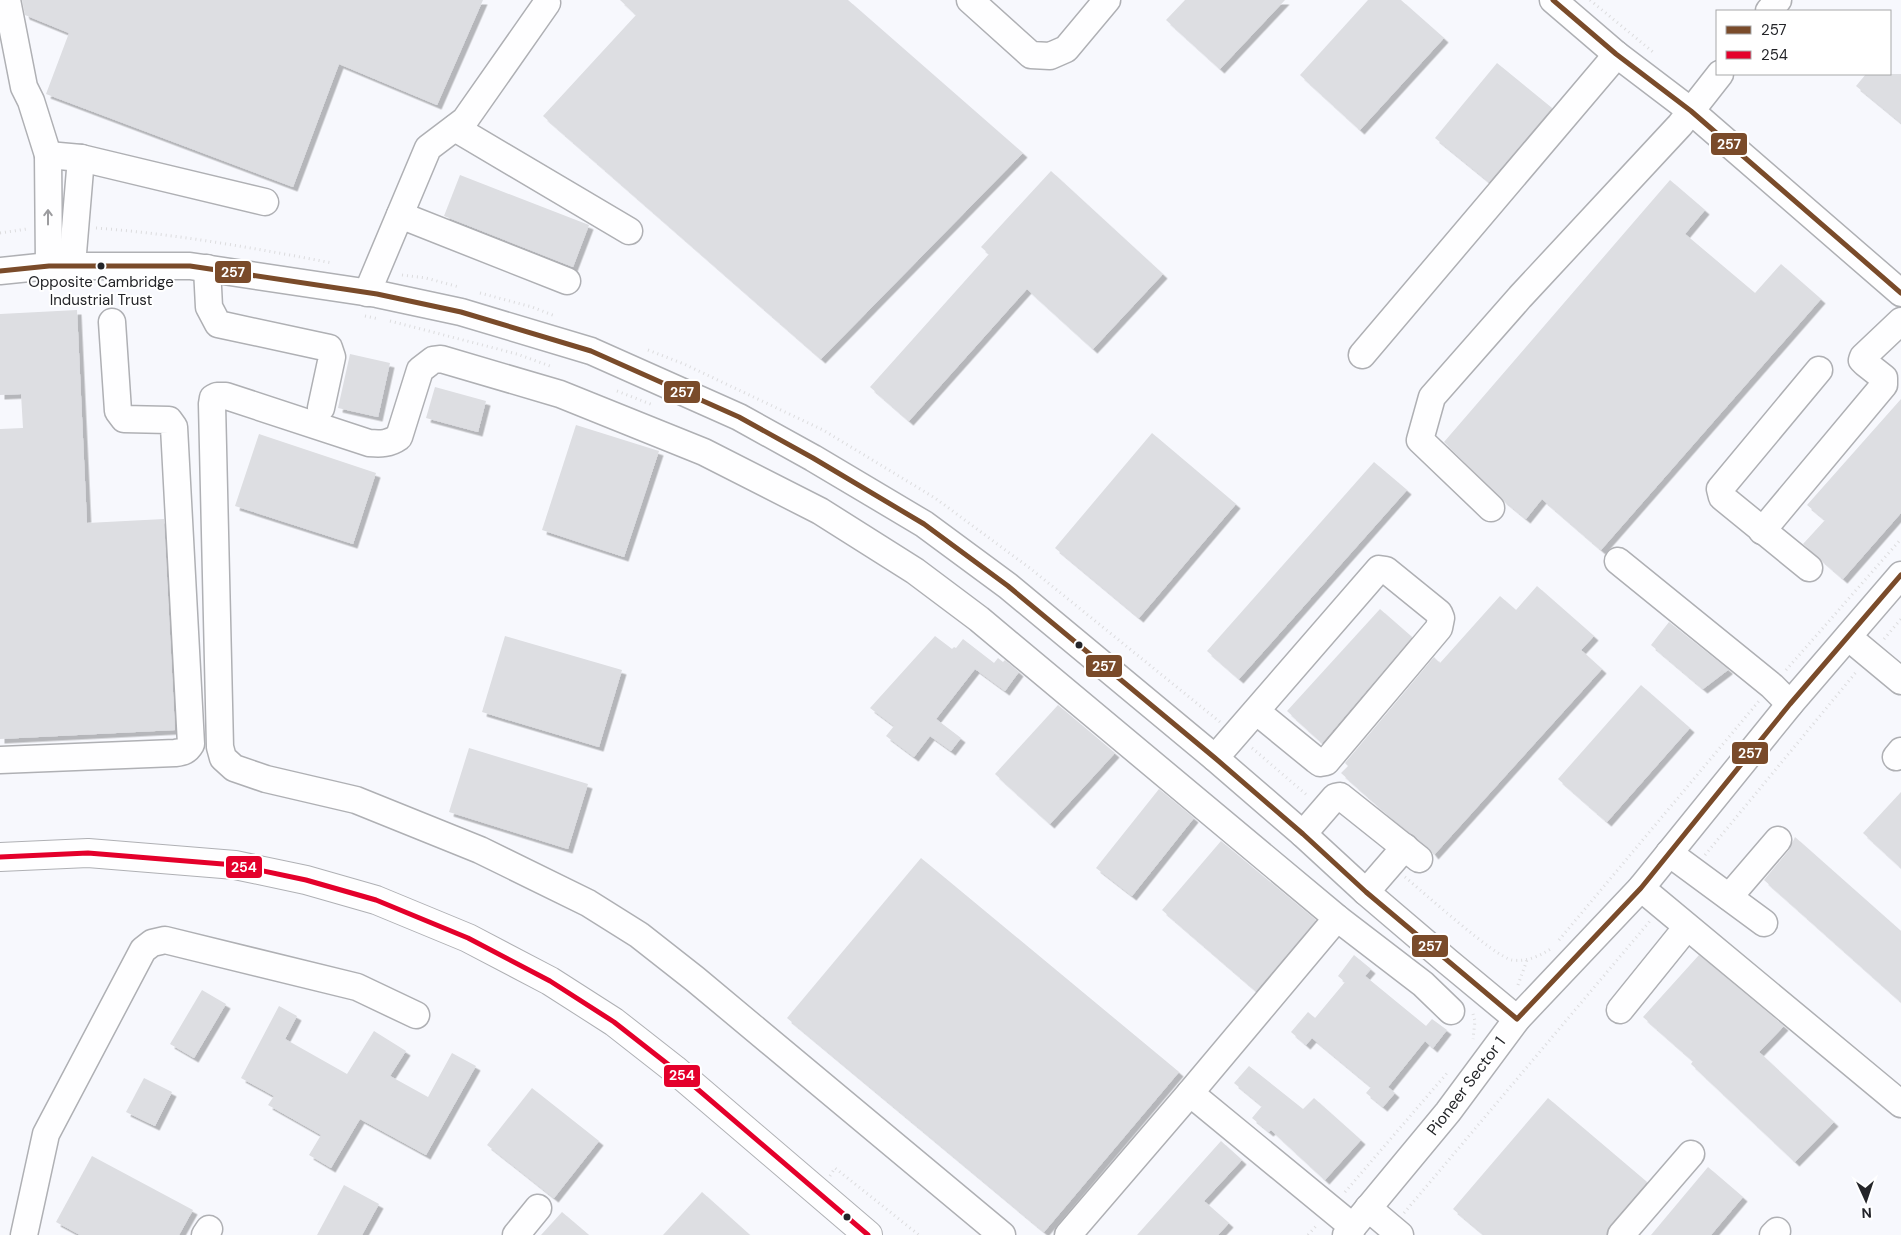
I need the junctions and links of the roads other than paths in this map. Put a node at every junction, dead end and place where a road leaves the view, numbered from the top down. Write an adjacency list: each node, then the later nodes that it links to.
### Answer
1 (7, 0): 12 (street)
2 (970, 0): 3 (street)
3 (1107, 0)
4 (1553, 0): 8 (street)
5 (1778, 0): 7 (street)
6 (547, 4): 11 (street)
7 (1770, 10)
8 (1616, 54): 10 (street); 25 (street)
9 (1719, 75): 10 (street)
10 (1691, 112): 22 (street); 28 (street)
11 (455, 128): 15 (street); 16 (street)
12 (48, 155): 13 (street); 17 (street, one-way to 12)
13 (81, 158): 14 (street); 17 (street)
14 (265, 202)
15 (400, 216): 20 (street); 21 (street)
16 (629, 231)
17 (60, 266): 18 (street); 19 (street)
18 (207, 268): 21 (street); 27 (street)
19 (0, 271)
20 (567, 281)
21 (366, 293): 37 (street)
22 (1901, 293)
23 (1901, 321): 29 (street)
24 (112, 322): 38 (street)
25 (1362, 355)
26 (1820, 370): 29 (street)
27 (321, 408)
28 (1491, 508)
29 (1762, 531): 31 (street)
30 (1618, 561): 35 (street)
31 (1809, 568)
32 (1901, 575): 33 (street, Pioneer Sector 1)
33 (1848, 637): 34 (street); 35 (street, Pioneer Sector 1)
34 (1901, 681)
35 (1790, 704): 41 (street, Pioneer Sector 1)
36 (1256, 711): 36 (street); 37 (street)
37 (1215, 758): 39 (street)
38 (0, 760)
39 (1303, 834): 44 (street); 44 (street)
40 (1778, 840): 45 (street)
41 (1669, 854): 43 (street, Pioneer Sector 1); 45 (street)
42 (0, 857): 61 (main road)
43 (1641, 888): 48 (street); 52 (street, Pioneer Sector 1)
44 (1366, 892): 52 (street)
45 (1729, 898): 47 (street)
46 (1337, 918): 50 (street); 53 (street); 62 (street)
47 (1764, 923)
48 (1687, 926): 49 (street); 54 (street)
49 (1620, 1010)
50 (1461, 1011)
51 (416, 1015): 59 (street)
52 (1517, 1019): 57 (street, Pioneer Sector 1)
53 (1190, 1093): 57 (street); 63 (street)
54 (1901, 1104)
55 (1691, 1154): 64 (street)
56 (538, 1208): 60 (street)
57 (1356, 1224): 58 (street)
58 (1396, 1231)
59 (25, 1234)
60 (516, 1235)
61 (868, 1235)
62 (1002, 1235)
63 (1068, 1235)
64 (1622, 1235)

